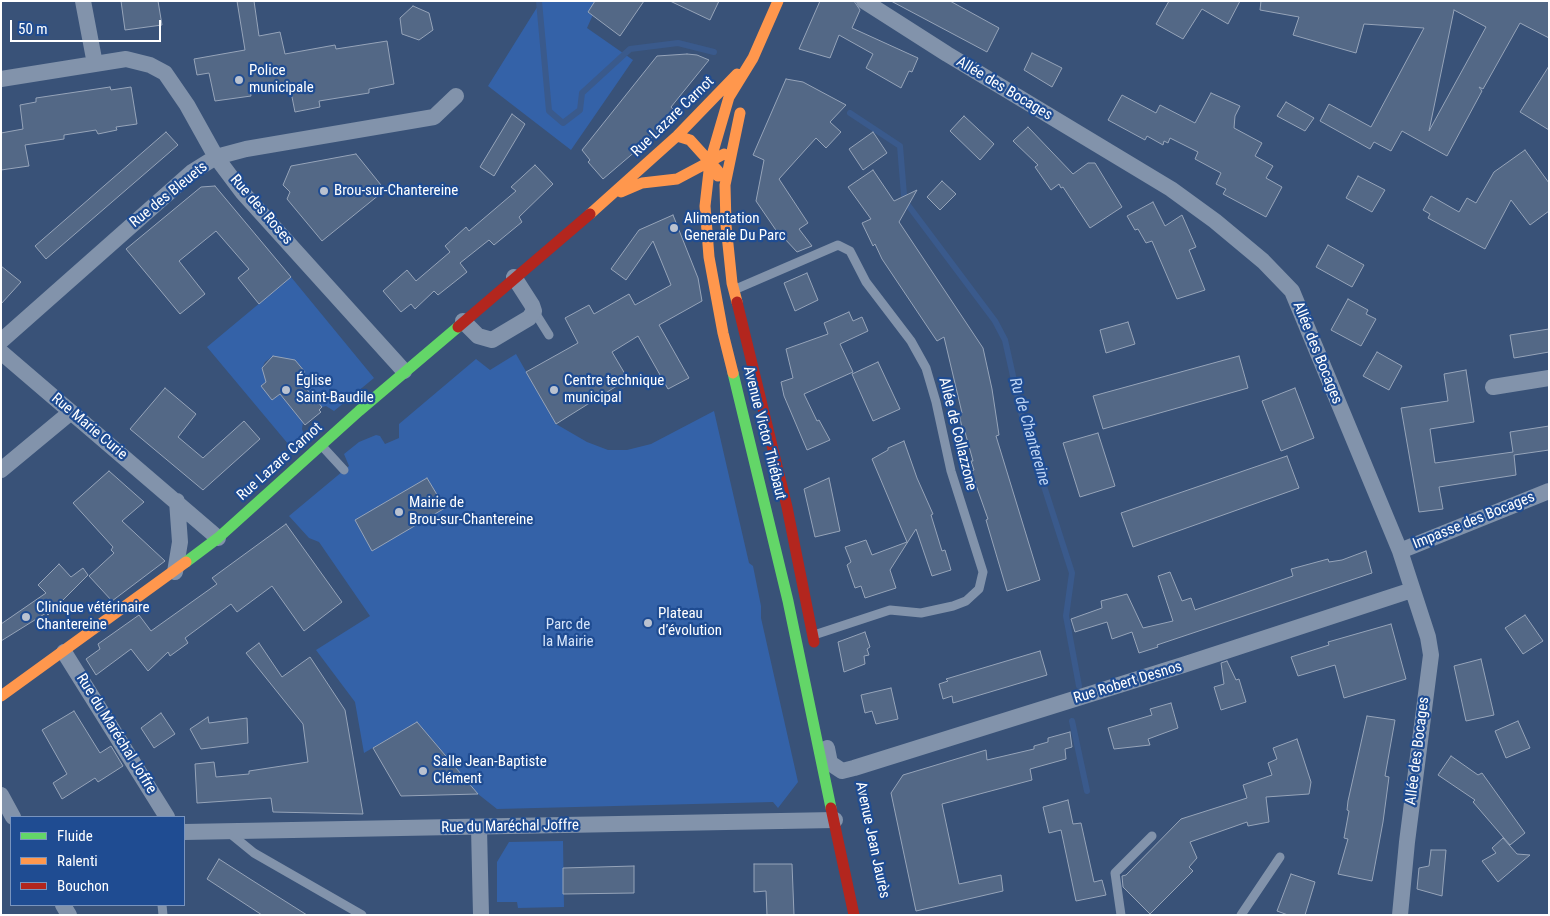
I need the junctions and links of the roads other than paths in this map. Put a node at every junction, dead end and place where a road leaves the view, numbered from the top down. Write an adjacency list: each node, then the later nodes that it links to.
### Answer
1 (83, 1): 5 (street)
2 (778, 1): 4 (main road, Avenue Victor Thiébaut)
3 (864, 1): 33 (street, Allée des Bocages)
4 (752, 58): 8 (main road, Rue Lazare Carnot); 9 (main road, Avenue Victor Thiébaut); 11 (main road, Avenue Victor Thiébaut)
5 (95, 64): 6 (street, Rue des Roses); 10 (street, Rue des Roses)
6 (1, 80)
7 (456, 96): 10 (street, Rue des Bleuets)
8 (677, 136): 11 (main road); 13 (main road, Rue Lazare Carnot)
9 (732, 149): 11 (main road, Rue Lazare Carnot); 16 (main road, Avenue Victor Thiébaut)
10 (216, 158): 21 (street, Rue des Bleuets); 23 (street, Rue des Roses)
11 (710, 162): 12 (main road, Rue Lazare Carnot); 14 (main road, Avenue Victor Thiébaut); 16 (main road)
12 (684, 186): 13 (main road, Rue Lazare Carnot); 14 (main road)
13 (612, 195): 15 (main road, Rue Lazare Carnot)
14 (704, 206): 17 (main road, Avenue Victor Thiébaut)
15 (514, 277): 18 (street); 19 (main road, Rue Lazare Carnot)
16 (733, 287): 17 (lane); 37 (main road, Avenue Victor Thiébaut); 37 (lane, Allée de Collazzone)
17 (716, 294): 36 (main road, Avenue Victor Thiébaut)
18 (534, 311): 19 (street); 20 (lane)
19 (463, 321): 23 (main road, Rue Lazare Carnot)
20 (549, 335)
21 (1, 341)
22 (1, 352): 26 (street, Rue Marie Curie)
23 (404, 372): 27 (main road, Rue Lazare Carnot)
24 (1549, 378): 25 (street)
25 (1493, 387)
26 (71, 412): 28 (street); 31 (street, Rue Marie Curie)
27 (321, 444): 29 (lane); 32 (main road, Rue Lazare Carnot)
28 (1, 470)
29 (344, 470)
30 (1549, 491): 33 (street, Impasse des Bocages)
31 (176, 501): 32 (street, Rue Marie Curie); 34 (street)
32 (218, 538): 34 (main road, Rue Lazare Carnot)
33 (1400, 551): 35 (street, Allée des Bocages)
34 (175, 572): 38 (main road, Rue Lazare Carnot)
35 (1412, 590): 43 (street, Rue Robert Desnos); 58 (street, Allée des Bocages)
36 (788, 601): 37 (street); 41 (main road, Avenue Victor Thiébaut)
37 (812, 635): 39 (main road, Avenue Victor Thiébaut)
38 (64, 652): 40 (main road, Rue Lazare Carnot); 46 (street, Rue du Maréchal Joffre)
39 (816, 655)
40 (1, 696)
41 (818, 739): 43 (street); 47 (main road, Avenue Victor Thiébaut)
42 (836, 742): 43 (main road)
43 (843, 776)
44 (1, 795): 45 (street)
45 (12, 816)
46 (166, 816)
47 (835, 820): 48 (street, Rue du Maréchal Joffre); 55 (main road)
48 (479, 828): 49 (street, Rue du Maréchal Joffre); 54 (street)
49 (227, 831): 50 (street, Rue du Maréchal Joffre); 53 (lane)
50 (185, 832)
51 (1152, 836): 56 (lane)
52 (1280, 857): 57 (lane)
53 (362, 915)
54 (480, 915)
55 (854, 915)
56 (1121, 915)
57 (1241, 915)
58 (1400, 915)

